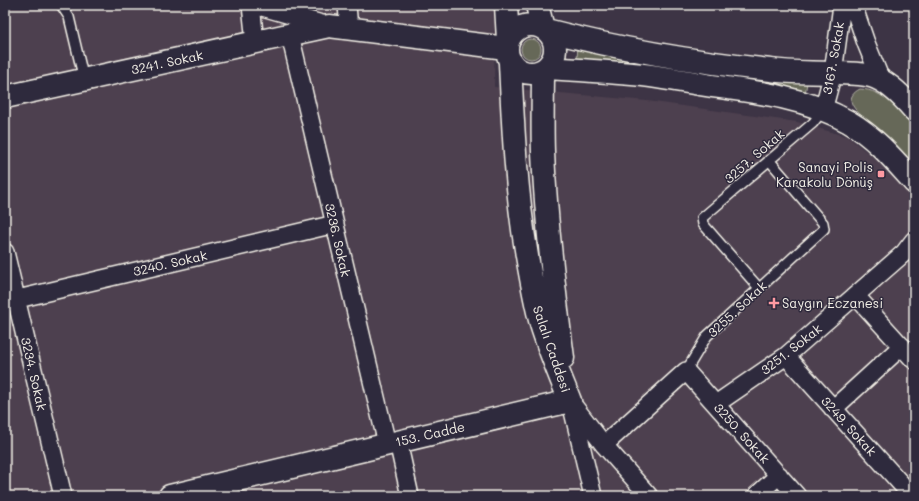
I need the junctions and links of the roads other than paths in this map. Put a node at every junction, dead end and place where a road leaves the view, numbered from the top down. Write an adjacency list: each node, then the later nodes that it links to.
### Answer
1 (60, 5): 16 (lane)
2 (251, 5): 12 (street)
3 (255, 5): 9 (street)
4 (347, 5): 9 (street)
5 (506, 5): 13 (street, Salalı Caddesi)
6 (537, 5): 10 (street)
7 (842, 5): 15 (street, 3167. Sokak)
8 (853, 5): 17 (street, 3167. Sokak)
9 (339, 27): 11 (street, 3241. Sokak); 13 (street, 3241. Sokak)
10 (545, 29): 13 (street); 14 (street); 15 (street)
11 (290, 35): 12 (street, 3241. Sokak); 23 (street, 3236. Sokak)
12 (255, 42): 16 (street, 3241. Sokak)
13 (508, 50): 14 (street); 33 (street, Salalı Caddesi)
14 (544, 69): 19 (street); 33 (street, Salalı Caddesi)
15 (833, 73): 17 (street); 19 (street, 3167. Sokak)
16 (84, 80): 18 (street, 3241. Sokak)
17 (881, 80): 20 (street)
18 (5, 98)
19 (823, 110): 21 (lane, 3257. Sokak); 22 (street)
20 (914, 110)
21 (769, 160): 26 (lane, 3255. Sokak); 26 (lane, 3257. Sokak)
22 (914, 182)
23 (335, 224): 28 (street, 3240. Sokak); 36 (street, 3236. Sokak)
24 (914, 240): 27 (street, 3251. Sokak)
25 (5, 252): 28 (street, 3234. Sokak)
26 (759, 288): 32 (lane, 3255. Sokak)
27 (856, 296): 29 (street); 30 (street, 3251. Sokak)
28 (11, 301): 40 (street, 3234. Sokak)
29 (902, 346): 31 (street); 35 (street)
30 (786, 356): 34 (street, 3251. Sokak); 35 (street, 3249. Sokak)
31 (914, 360)
32 (686, 371): 34 (street, 3250. Sokak); 37 (street, 3255. Sokak)
33 (570, 401): 36 (street, 153. Cadde); 37 (street); 43 (street)
34 (716, 404): 38 (street, 3250. Sokak)
35 (833, 409): 47 (street, 3249. Sokak)
36 (392, 443): 39 (street, 153. Cadde); 42 (street, 3236. Sokak)
37 (604, 445): 44 (street)
38 (779, 475): 45 (street); 46 (street, 3250. Sokak)
39 (229, 489): 41 (street, 153. Cadde)
40 (63, 496)
41 (170, 496)
42 (410, 496)
43 (593, 496)
44 (649, 496)
45 (756, 496)
46 (797, 496)
47 (912, 496)

